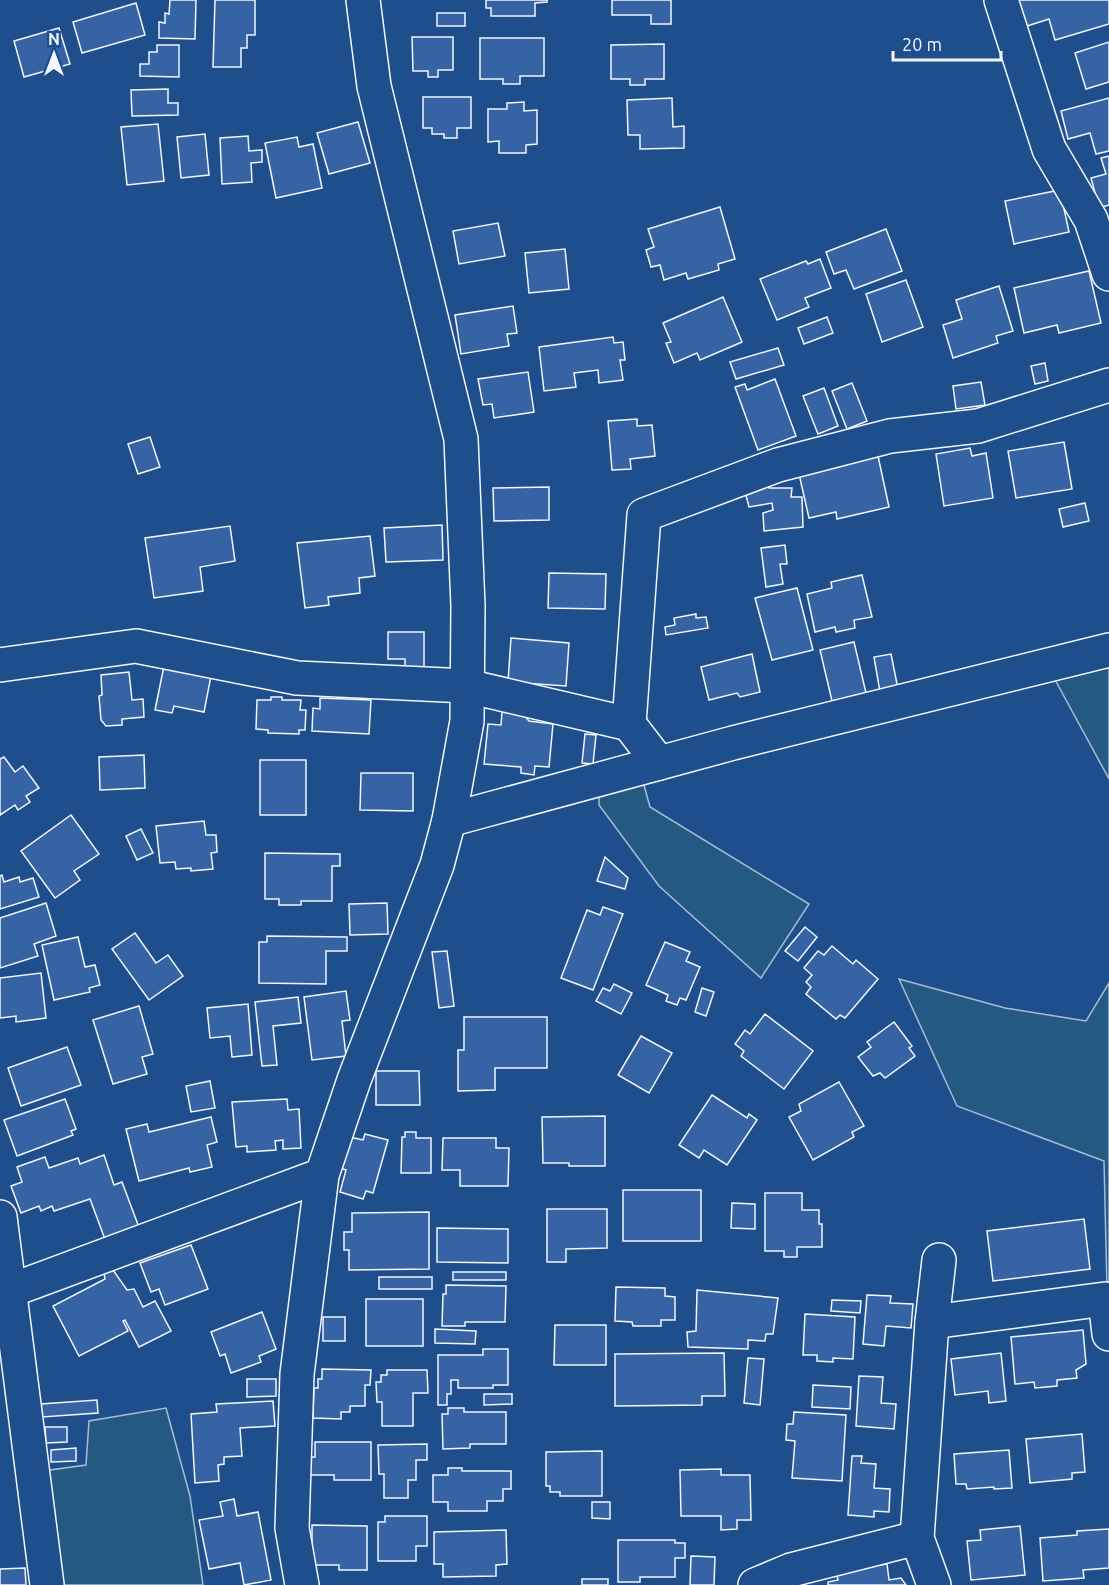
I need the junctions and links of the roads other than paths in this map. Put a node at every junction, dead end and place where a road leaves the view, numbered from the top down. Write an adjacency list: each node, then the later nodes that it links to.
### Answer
1 (363, 0): 7 (street)
2 (1001, 0): 3 (street)
3 (1109, 274)
4 (1109, 385): 8 (street)
5 (1109, 650): 9 (street)
6 (0, 664): 7 (street)
7 (467, 686): 8 (street); 10 (street)
8 (629, 724): 9 (street)
9 (659, 763): 10 (street)
10 (449, 820): 11 (street)
11 (322, 1174): 14 (street); 19 (street)
12 (0, 1217): 14 (street)
13 (939, 1260): 15 (street)
14 (9, 1291): 18 (street)
15 (932, 1322): 16 (street); 17 (street)
16 (1109, 1334)
17 (917, 1538): 20 (street); 21 (street)
18 (47, 1585)
19 (302, 1585)
20 (754, 1585)
21 (934, 1585)

